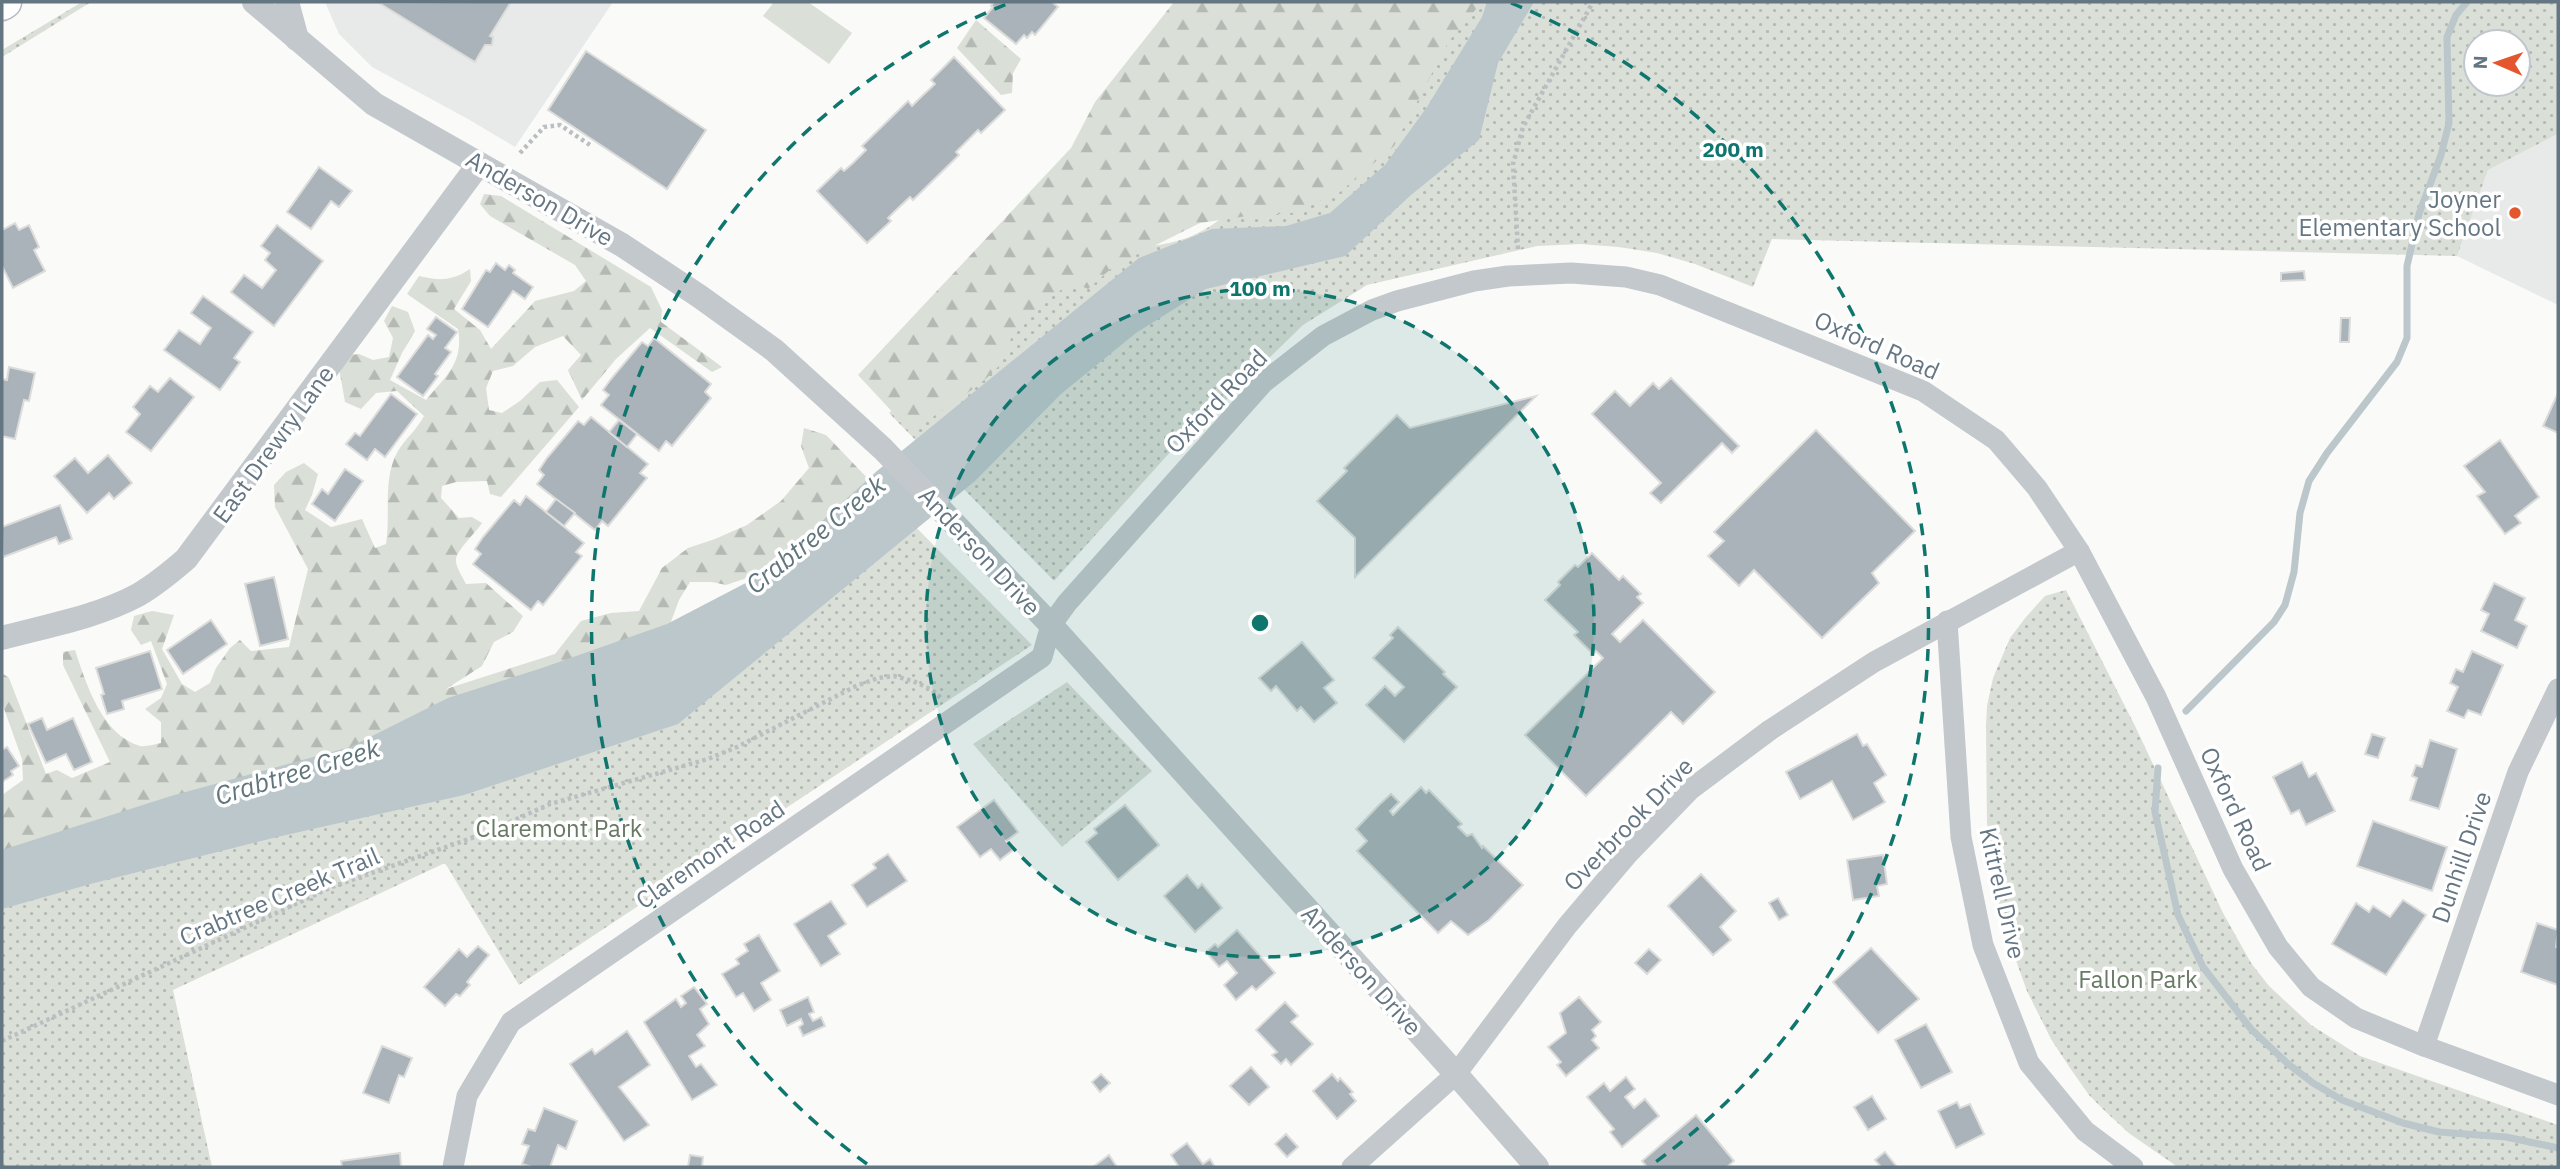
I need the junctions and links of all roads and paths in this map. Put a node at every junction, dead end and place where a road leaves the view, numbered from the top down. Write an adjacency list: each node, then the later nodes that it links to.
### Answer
1 (254, 2): 4 (street, Anderson Drive)
2 (287, 2): 4 (street)
3 (1593, 2): 8 (path)
4 (297, 39): 7 (street, Anderson Drive)
5 (590, 145): 6 (path)
6 (520, 153)
7 (479, 164): 11 (street, Anderson Drive); 12 (street, East Drewry Lane)
8 (1518, 249)
9 (2079, 551): 10 (street, Overbrook Drive); 11 (street, Oxford Road); 16 (street, Oxford Road)
10 (1947, 621): 17 (street, Overbrook Drive); 22 (street, Kittrell Drive)
11 (1051, 625): 14 (street, Claremont Road); 17 (street, Anderson Drive)
12 (2, 638)
13 (2558, 689): 16 (street, Dunhill Drive)
14 (956, 718): 15 (path, Crabtree Creek Trail); 19 (street, Claremont Road)
15 (2, 1041)
16 (2424, 1046): 18 (street, Oxford Road)
17 (1456, 1074): 20 (street, Overbrook Drive); 21 (street, Anderson Drive)
18 (2558, 1096)
19 (453, 1167)
20 (1352, 1167)
21 (1537, 1167)
22 (2133, 1167)

